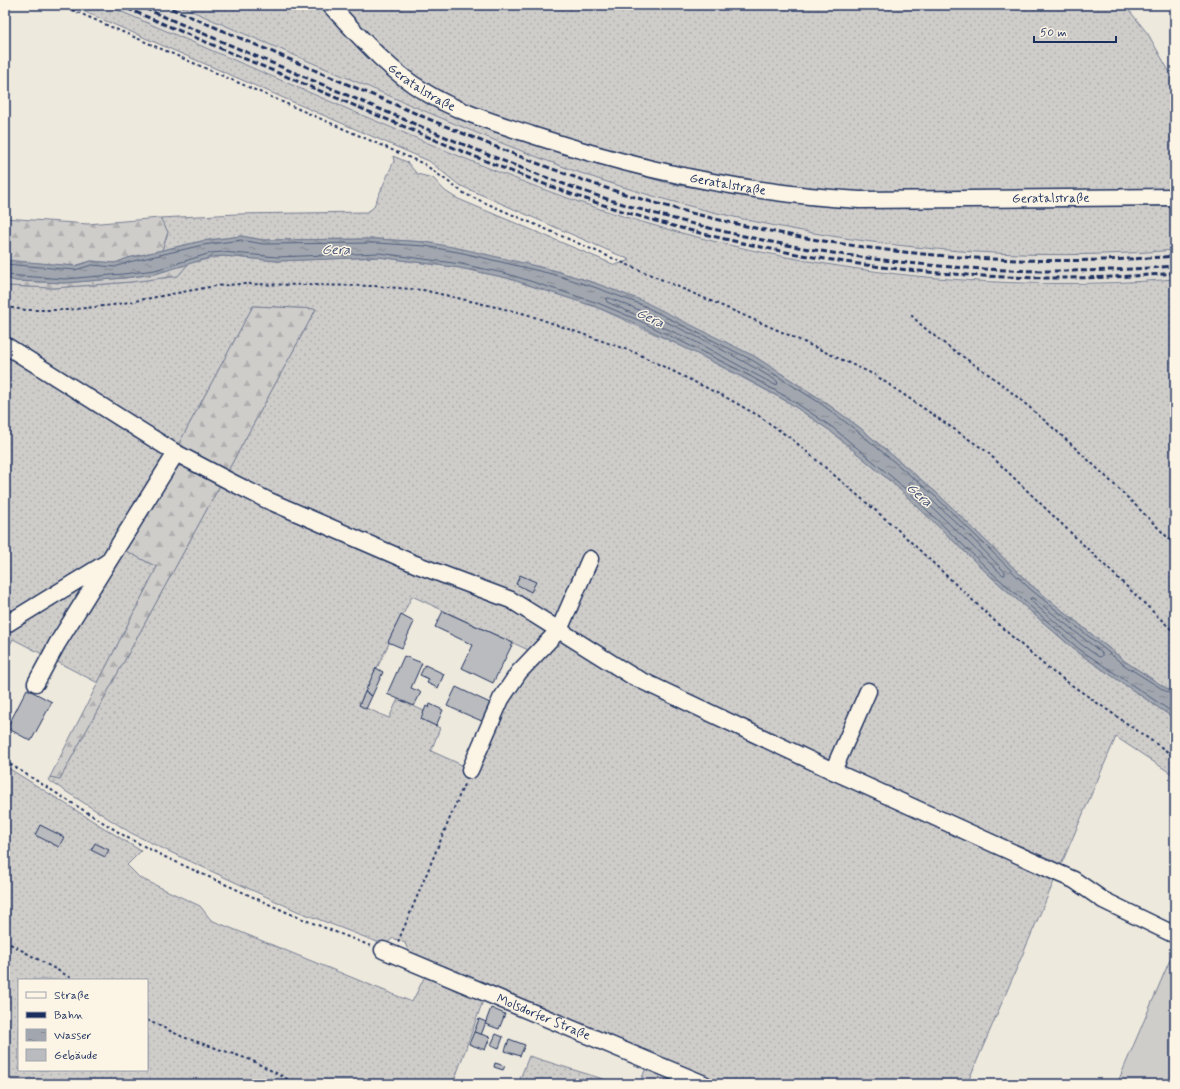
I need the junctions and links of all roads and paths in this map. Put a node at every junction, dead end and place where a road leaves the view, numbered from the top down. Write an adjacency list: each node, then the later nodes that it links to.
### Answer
1 (60, 5): 13 (path)
2 (330, 5): 3 (street, Geratalstraße)
3 (1175, 197)
4 (5, 307): 16 (path)
5 (911, 315): 8 (path)
6 (5, 345): 7 (street)
7 (176, 453): 10 (street); 12 (street)
8 (1175, 545)
9 (590, 559): 12 (street)
10 (109, 561): 11 (street); 14 (street)
11 (5, 625)
12 (559, 630): 18 (street); 19 (street)
13 (1175, 633)
14 (36, 683)
15 (868, 691): 19 (street)
16 (1175, 757)
17 (5, 761): 23 (path)
18 (470, 770): 21 (path)
19 (833, 771): 20 (street)
20 (1175, 935)
21 (399, 940)
22 (5, 942): 24 (path)
23 (383, 950): 27 (street, Molsdorfer Straße)
24 (72, 979)
25 (148, 1020): 26 (path)
26 (297, 1084)
27 (704, 1084)

